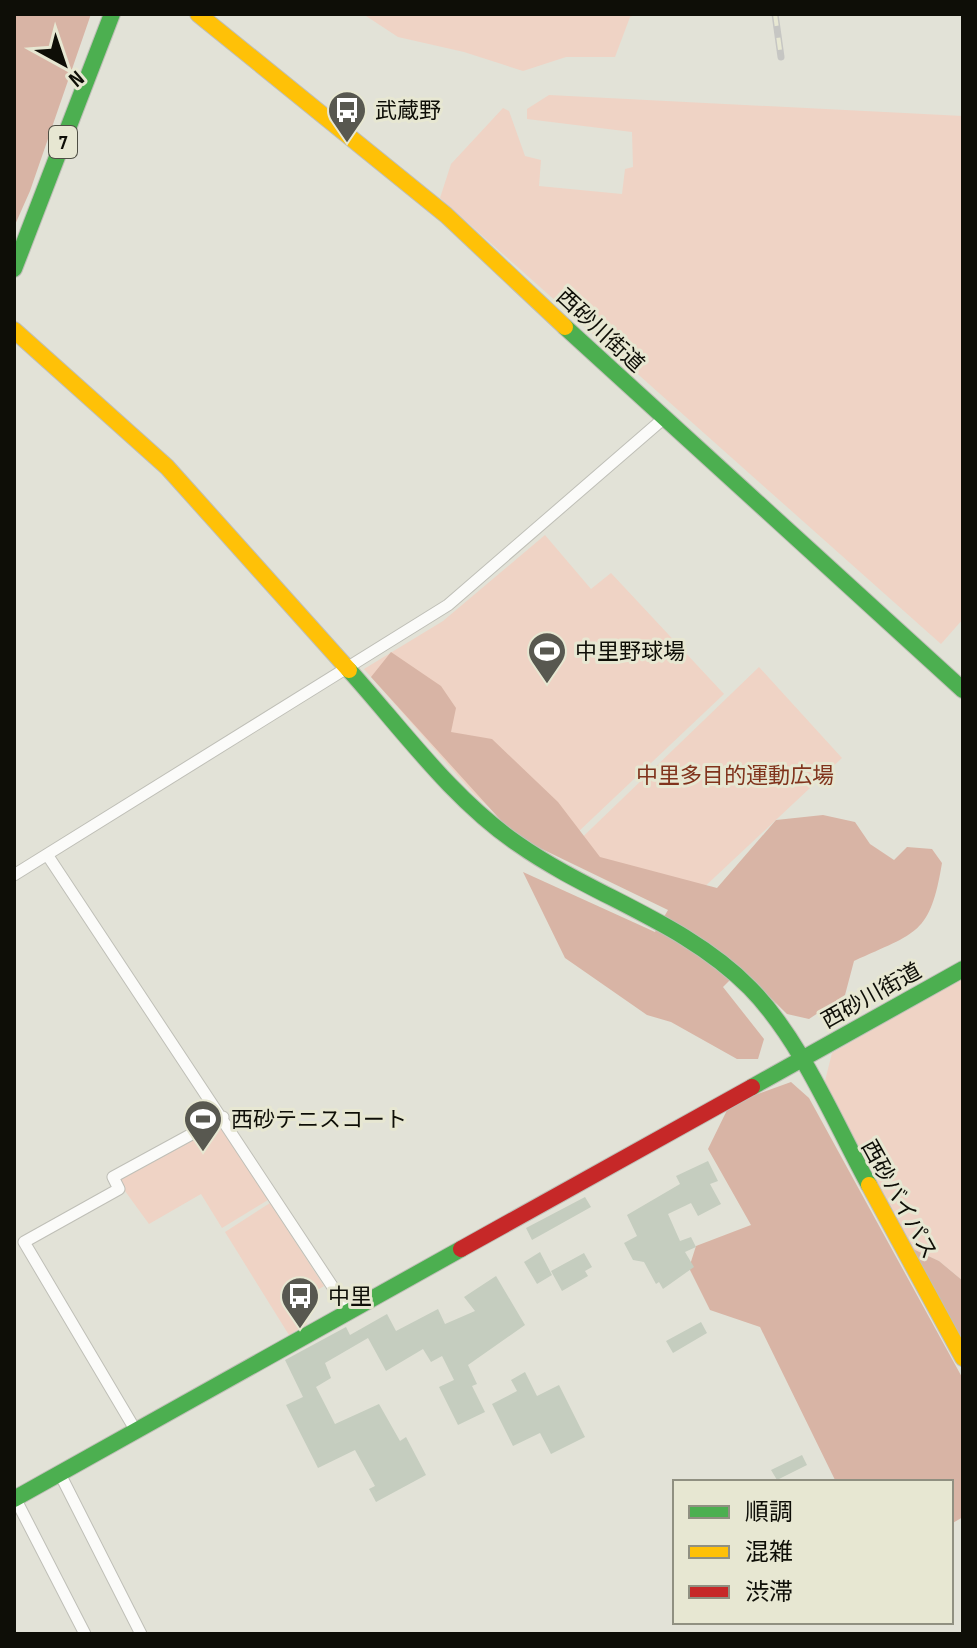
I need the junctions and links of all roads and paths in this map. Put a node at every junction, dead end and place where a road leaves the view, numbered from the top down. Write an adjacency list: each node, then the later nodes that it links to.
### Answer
1 (112, 14): 3 (street, 7)
2 (198, 14): 5 (street, 西砂川街道)
3 (14, 269)
4 (14, 330): 6 (street, 西砂バイパス)
5 (663, 419): 6 (street); 7 (street, 西砂川街道)
6 (347, 669): 8 (street); 11 (street, 西砂バイパス)
7 (963, 690)
8 (48, 856): 9 (street); 12 (street)
9 (14, 875)
10 (963, 969): 11 (street, 西砂川街道)
11 (799, 1060): 13 (street, 西砂川街道); 14 (street, 西砂バイパス)
12 (223, 1117): 13 (street); 15 (street)
13 (348, 1310): 15 (street, 西砂川街道)
14 (963, 1358)
15 (136, 1431): 16 (street, 西砂川街道)
16 (60, 1474): 17 (street, 西砂川街道); 19 (street)
17 (15, 1499): 18 (street)
18 (85, 1634)
19 (141, 1634)

